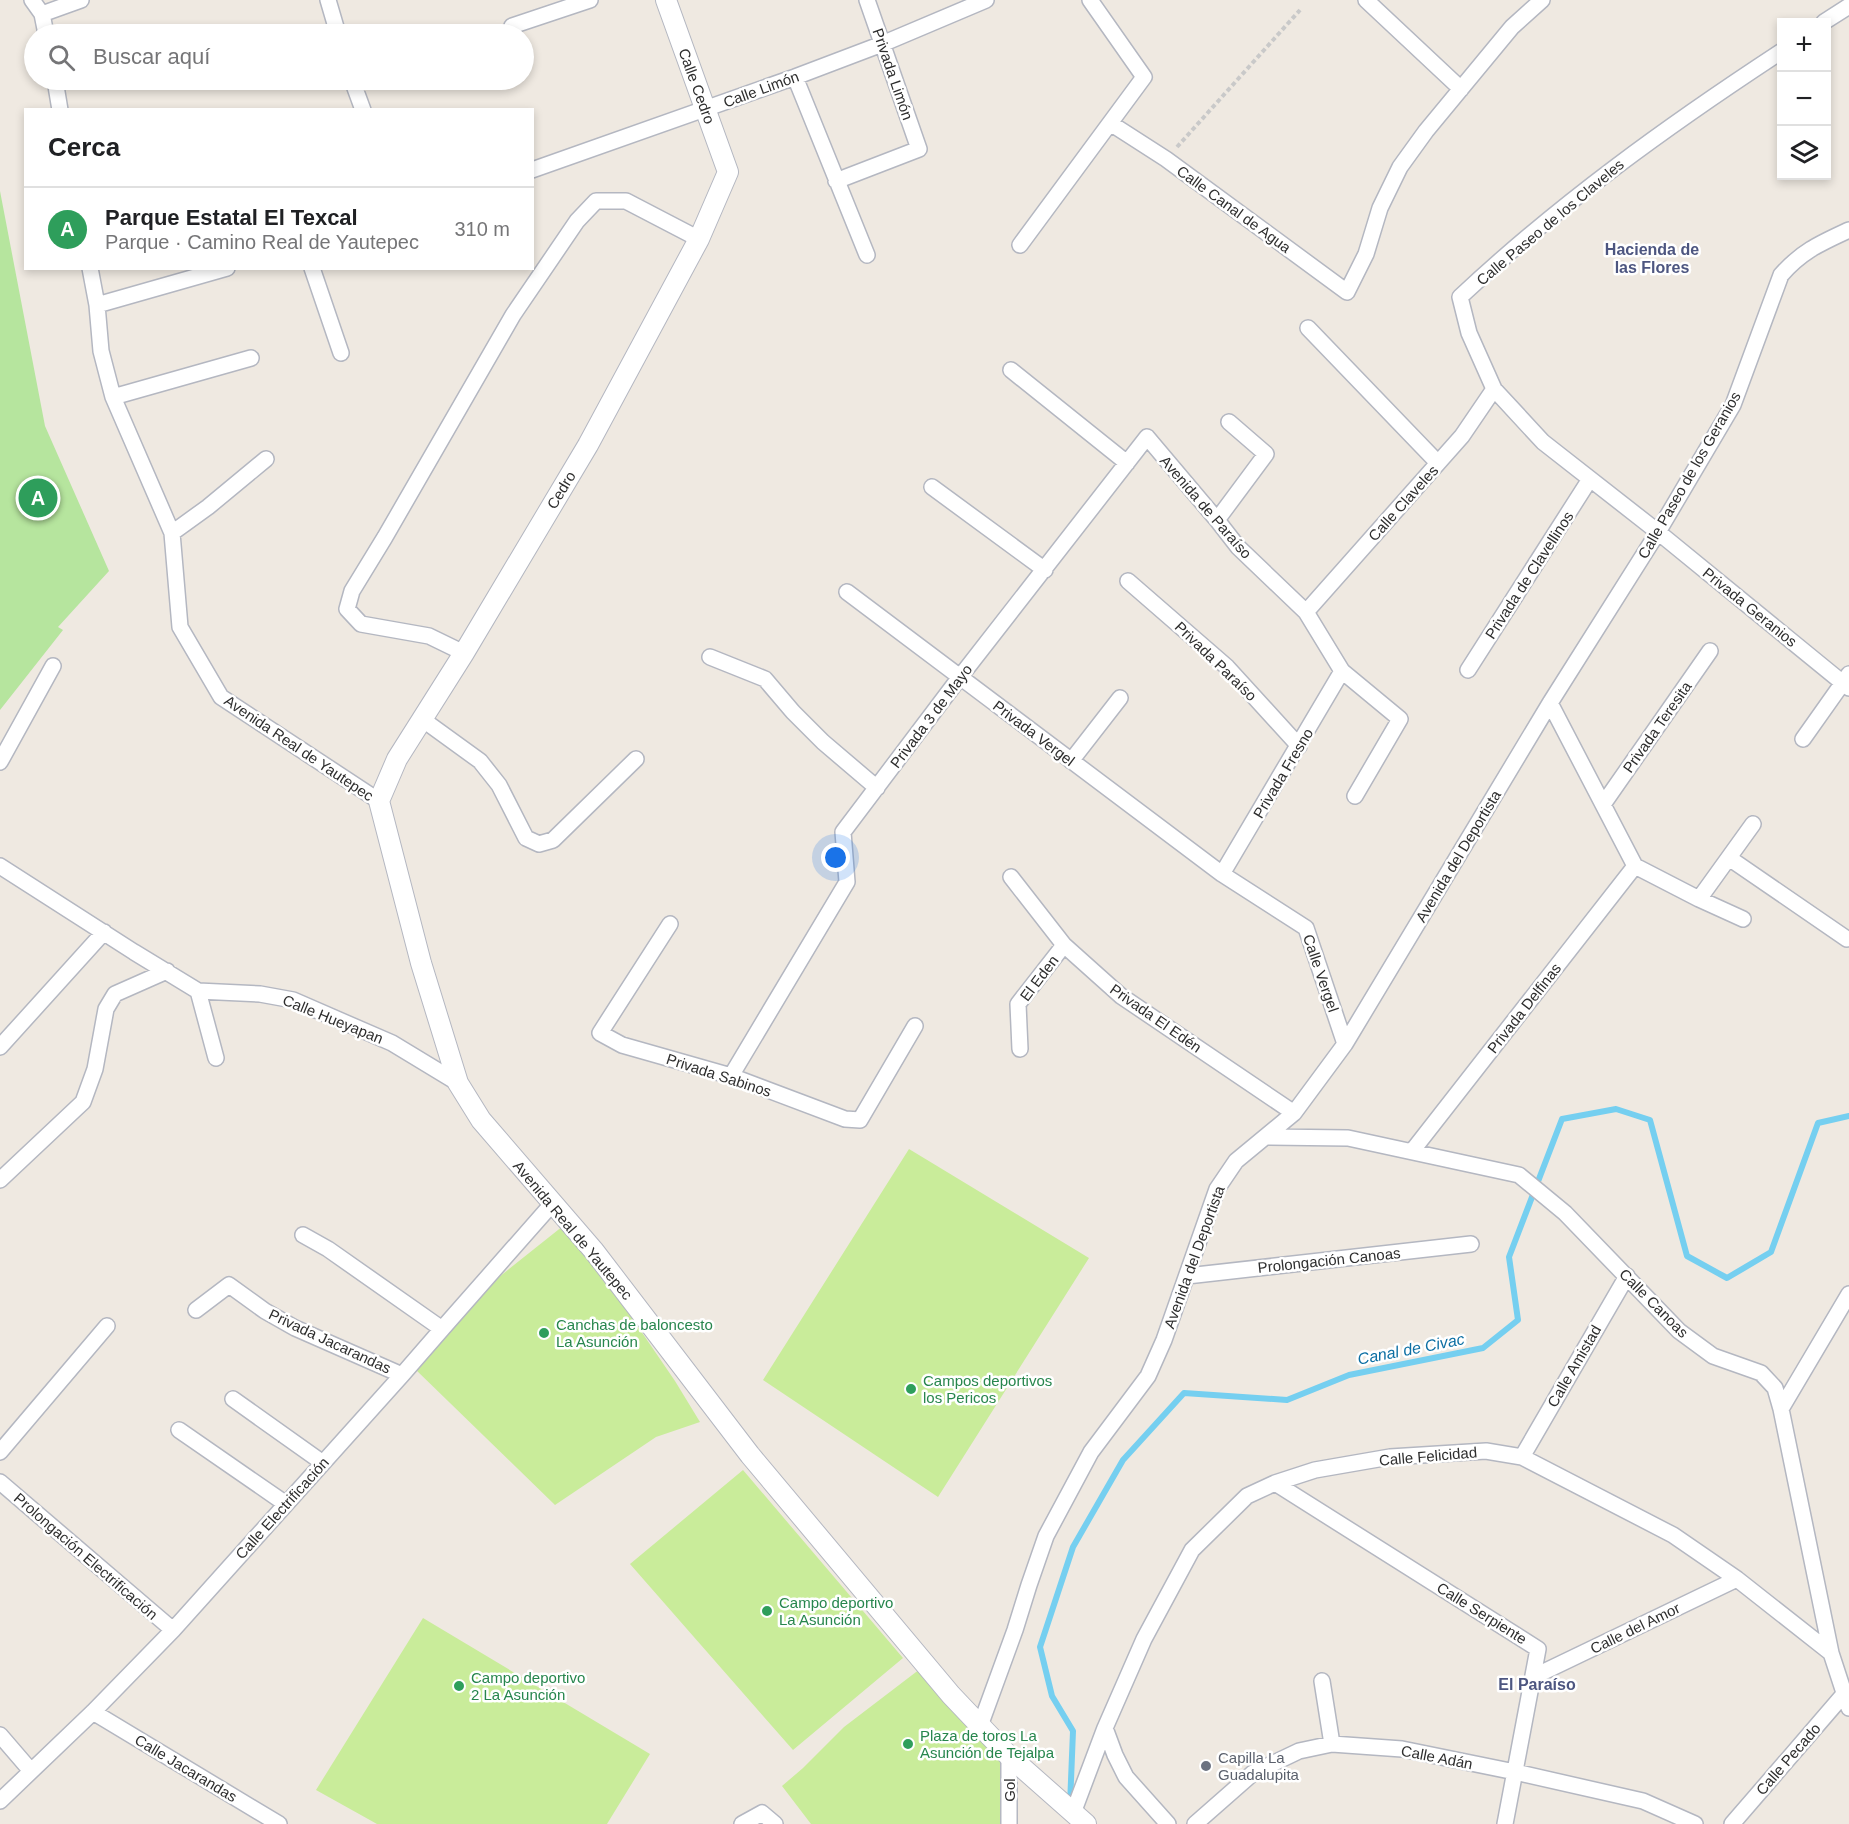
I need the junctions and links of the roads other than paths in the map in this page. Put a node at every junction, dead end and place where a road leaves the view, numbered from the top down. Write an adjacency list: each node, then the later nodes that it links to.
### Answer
1 (32, 0): 13 (street)
2 (81, 0): 13 (street)
3 (327, 0): 16 (street)
4 (590, 0): 17 (street)
5 (666, 0): 26 (street, Calle Cedro)
6 (867, 0): 18 (street, Privada Limón)
7 (986, 0): 18 (street, Calle Limón)
8 (1090, 0): 27 (street)
9 (1366, 0): 21 (street)
10 (1542, 0): 21 (street)
11 (1845, 0): 12 (street)
12 (1849, 5): 14 (street)
13 (42, 14): 15 (street)
14 (1830, 18)
15 (44, 24)
16 (335, 24)
17 (518, 24)
18 (882, 44): 20 (street, Calle Limón); 30 (street, Privada Limón)
19 (1777, 54): 43 (street, Calle Paseo de los Claveles)
20 (795, 77): 26 (street, Calle Limón); 30 (street)
21 (1461, 89): 27 (street, Calle Canal de Agua)
22 (57, 90): 24 (street)
23 (360, 90): 25 (street)
24 (60, 108)
25 (363, 108)
26 (706, 109): 28 (street, Calle Limón); 29 (street, Calle Cedro)
27 (1110, 123): 33 (street)
28 (534, 169)
29 (728, 172): 32 (street, Cedro)
30 (836, 181): 34 (street)
31 (1849, 230): 53 (street, Calle Paseo de los Geranios)
32 (699, 239): 60 (street, Cedro); 60 (street)
33 (1020, 245)
34 (867, 255)
35 (90, 270): 38 (street)
36 (220, 270): 38 (street)
37 (313, 270): 40 (street)
38 (97, 304): 44 (street)
39 (1308, 328): 49 (street)
40 (341, 353)
41 (251, 358): 44 (street)
42 (1011, 370): 48 (street)
43 (1494, 389): 49 (street, Calle Claveles); 50 (street, Calle Paseo de los Claveles)
44 (113, 398): 54 (street)
45 (1229, 422): 52 (street)
46 (1147, 437): 48 (street, Privada 3 de Mayo); 52 (street, Avenida de Paraíso)
47 (266, 459): 54 (street)
48 (1127, 463): 55 (street, Privada 3 de Mayo)
49 (1438, 463): 58 (street, Calle Claveles)
50 (1590, 479): 53 (street, Calle Paseo de los Claveles); 63 (street, Privada de Clavellinos)
51 (932, 487): 55 (street)
52 (1217, 520): 58 (street, Avenida de Paraíso)
53 (1658, 532): 66 (street, Privada Geranios); 68 (street, Calle Paseo de los Geranios)
54 (172, 533): 77 (street, Avenida Real de Yautepec)
55 (1045, 570): 65 (street, Privada 3 de Mayo)
56 (1128, 581): 71 (street, Privada Paraíso)
57 (847, 592): 65 (street, Privada Vergel)
58 (1306, 612): 64 (street, Avenida de Paraíso)
59 (1710, 651): 78 (street, Privada Teresita)
60 (464, 653): 69 (street, Cedro)
61 (710, 657): 75 (street)
62 (53, 666): 74 (street)
63 (1468, 670)
64 (1342, 671): 71 (street, Privada Fresno); 76 (street, Avenida de Paraíso)
65 (960, 677): 73 (street, Privada Vergel); 75 (street, Privada 3 de Mayo)
66 (1847, 681): 70 (street, Privada Geranios)
67 (1120, 698): 73 (street)
68 (1550, 703): 78 (street); 94 (street, Avenida del Deportista)
69 (423, 719): 72 (street); 77 (street, Cedro)
70 (1803, 739)
71 (1299, 746): 83 (street, Privada Fresno)
72 (636, 759)
73 (1071, 761): 83 (street, Privada Vergel)
74 (0, 762)
75 (877, 788): 98 (street, Privada 3 de Mayo)
76 (1355, 796)
77 (379, 801): 99 (street, Avenida Real de Yautepec)
78 (1604, 803): 82 (street)
79 (1753, 824): 80 (street)
80 (1729, 858): 85 (street); 89 (street)
81 (0, 866): 88 (street, Calle Hueyapan)
82 (1635, 866): 85 (street); 102 (street, Privada Delfinas)
83 (1222, 874): 94 (street, Calle Vergel)
84 (1011, 877): 90 (street, Privada El Edén)
85 (1699, 899): 86 (street)
86 (1743, 919)
87 (670, 924): 98 (street, Privada Sabinos)
88 (104, 932): 91 (street, Calle Hueyapan); 95 (street)
89 (1847, 939)
90 (1064, 945): 96 (street, El Eden); 100 (street, Privada El Edén)
91 (166, 971): 92 (street, Calle Hueyapan); 103 (street)
92 (198, 991): 97 (street); 99 (street, Calle Hueyapan)
93 (915, 1026): 98 (street, Privada Sabinos)
94 (1345, 1044): 100 (street, Avenida del Deportista)
95 (0, 1047)
96 (1020, 1049)
97 (216, 1058)
98 (731, 1076)
99 (458, 1083): 104 (street, Avenida Real de Yautepec)
100 (1294, 1113): 101 (street, Avenida del Deportista)
101 (1266, 1137): 102 (street, Calle Canoas); 107 (street, Avenida del Deportista)
102 (1413, 1150): 108 (street, Calle Canoas)
103 (0, 1180)
104 (552, 1204): 113 (street, Calle Electrificación); 132 (street, Avenida Real de Yautepec)
105 (303, 1235): 113 (street)
106 (1471, 1244): 107 (street, Prolongación Canoas)
107 (1187, 1276): 132 (street, Avenida del Deportista)
108 (1627, 1276): 116 (street, Calle Canoas); 119 (street, Calle Amistad)
109 (1849, 1294): 111 (street)
110 (196, 1310): 114 (street, Privada Jacarandas)
111 (1844, 1315): 116 (street)
112 (107, 1326): 118 (street)
113 (442, 1329): 114 (street, Calle Electrificación)
114 (402, 1375): 120 (street, Calle Electrificación)
115 (233, 1399): 120 (street)
116 (1781, 1409): 126 (street, Calle Canoas)
117 (179, 1430): 123 (street)
118 (0, 1452)
119 (1522, 1457): 122 (street, Calle Felicidad); 124 (street, Calle Felicidad)
120 (323, 1463): 123 (street, Calle Electrificación)
121 (0, 1482): 125 (street, Prolongación Electrificación)
122 (1275, 1483): 127 (street, Calle Serpiente); 133 (street, Calle Felicidad)
123 (286, 1504): 125 (street, Calle Electrificación)
124 (1737, 1579): 126 (street, Calle Felicidad); 127 (street, Calle del Amor)
125 (173, 1630): 131 (street, Calle Electrificación)
126 (1831, 1653): 129 (street, Calle Canoas)
127 (1533, 1677): 138 (street, Calle Serpiente)
128 (1322, 1682): 135 (street)
129 (1845, 1693): 130 (street, Calle Canoas); 149 (street, Calle Pecado)
130 (1849, 1708)
131 (93, 1712): 137 (street, Calle Electrificación); 141 (street, Calle Jacarandas)
132 (980, 1726): 136 (street, Avenida Real de Yautepec)
133 (1105, 1728): 140 (street, Calle Felicidad); 145 (street)
134 (0, 1735): 137 (street)
135 (1332, 1744): 138 (street, Calle Adán); 146 (street, Calle Adán)
136 (1009, 1756): 140 (street, Avenida Real de Yautepec); 144 (street, Gol)
137 (31, 1771): 139 (street, Calle Electrificación)
138 (1515, 1772): 147 (street, Calle Serpiente); 148 (street, Calle Adán)
139 (0, 1801)
140 (1076, 1816)
141 (269, 1822)
142 (742, 1824): 143 (street)
143 (775, 1824)
144 (1009, 1824)
145 (1168, 1824)
146 (1195, 1824)
147 (1505, 1824)
148 (1695, 1824)
149 (1732, 1824)

